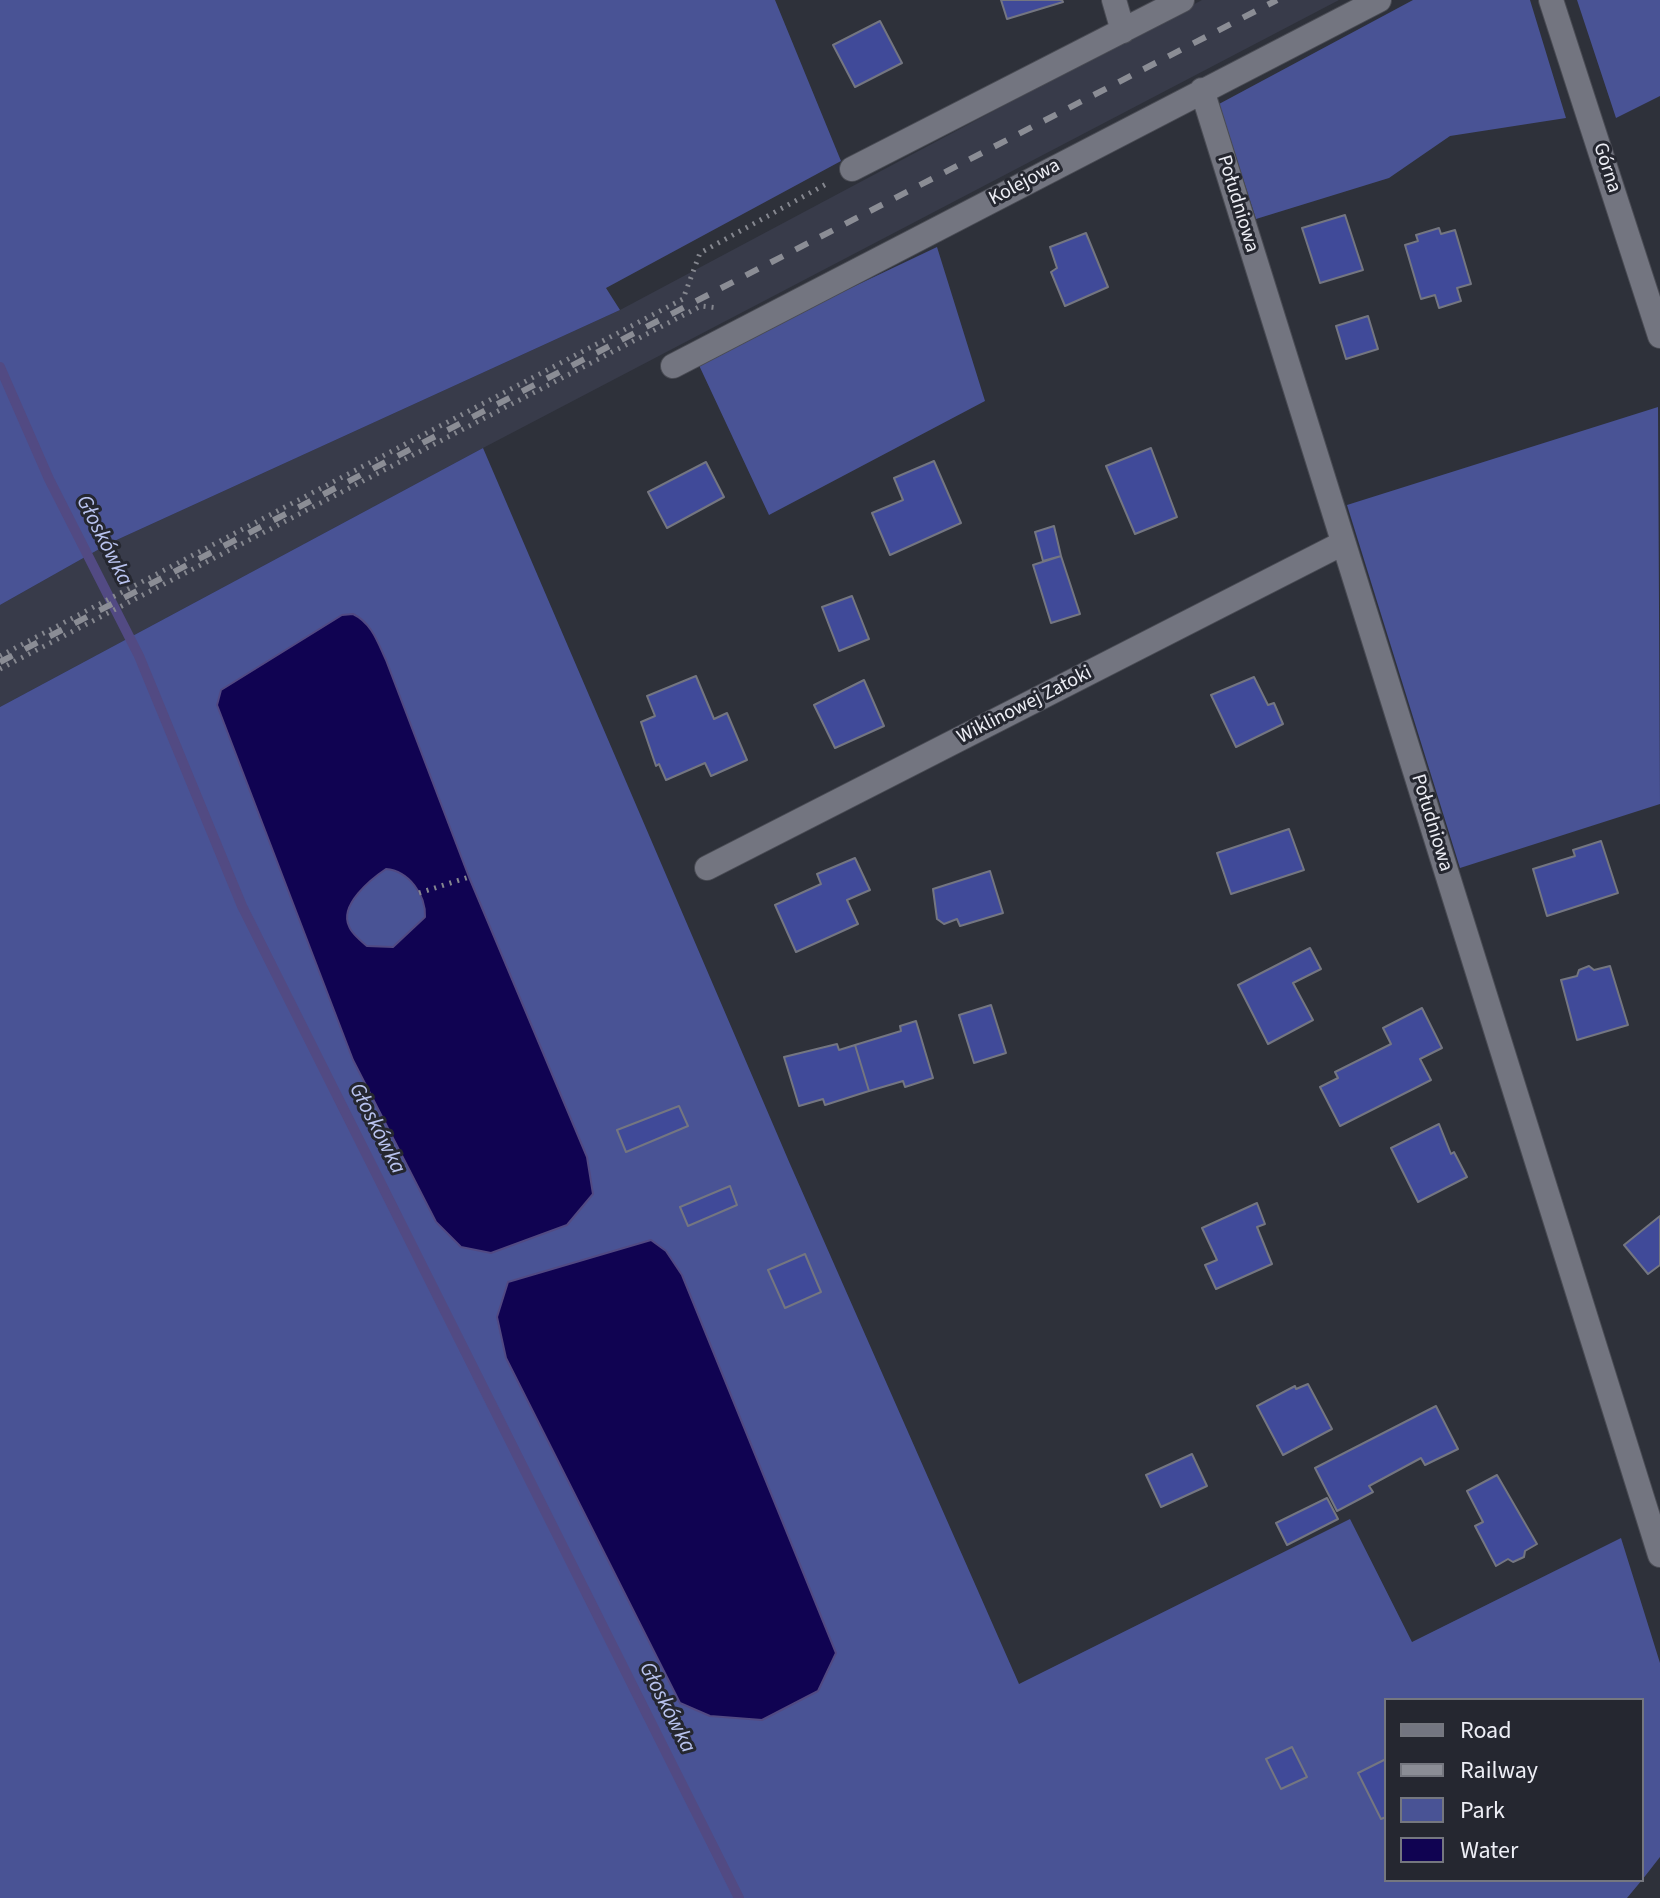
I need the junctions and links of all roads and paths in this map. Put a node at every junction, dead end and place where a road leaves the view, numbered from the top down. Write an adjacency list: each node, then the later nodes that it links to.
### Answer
1 (1114, 0): 5 (street)
2 (1182, 0): 5 (street)
3 (1379, 0): 6 (street, Kolejowa)
4 (1551, 0): 9 (street, Górna)
5 (1123, 31): 7 (street)
6 (1202, 90): 8 (street, Kolejowa); 11 (street, Południowa)
7 (852, 169): 12 (path)
8 (768, 317): 10 (street, Kolejowa); 13 (path)
9 (1660, 336)
10 (673, 366)
11 (1343, 543): 14 (street, Wiklinowej Zatoki); 17 (street, Południowa)
12 (0, 656)
13 (0, 669)
14 (707, 868)
15 (469, 877): 16 (path)
16 (419, 893)
17 (1660, 1555)

